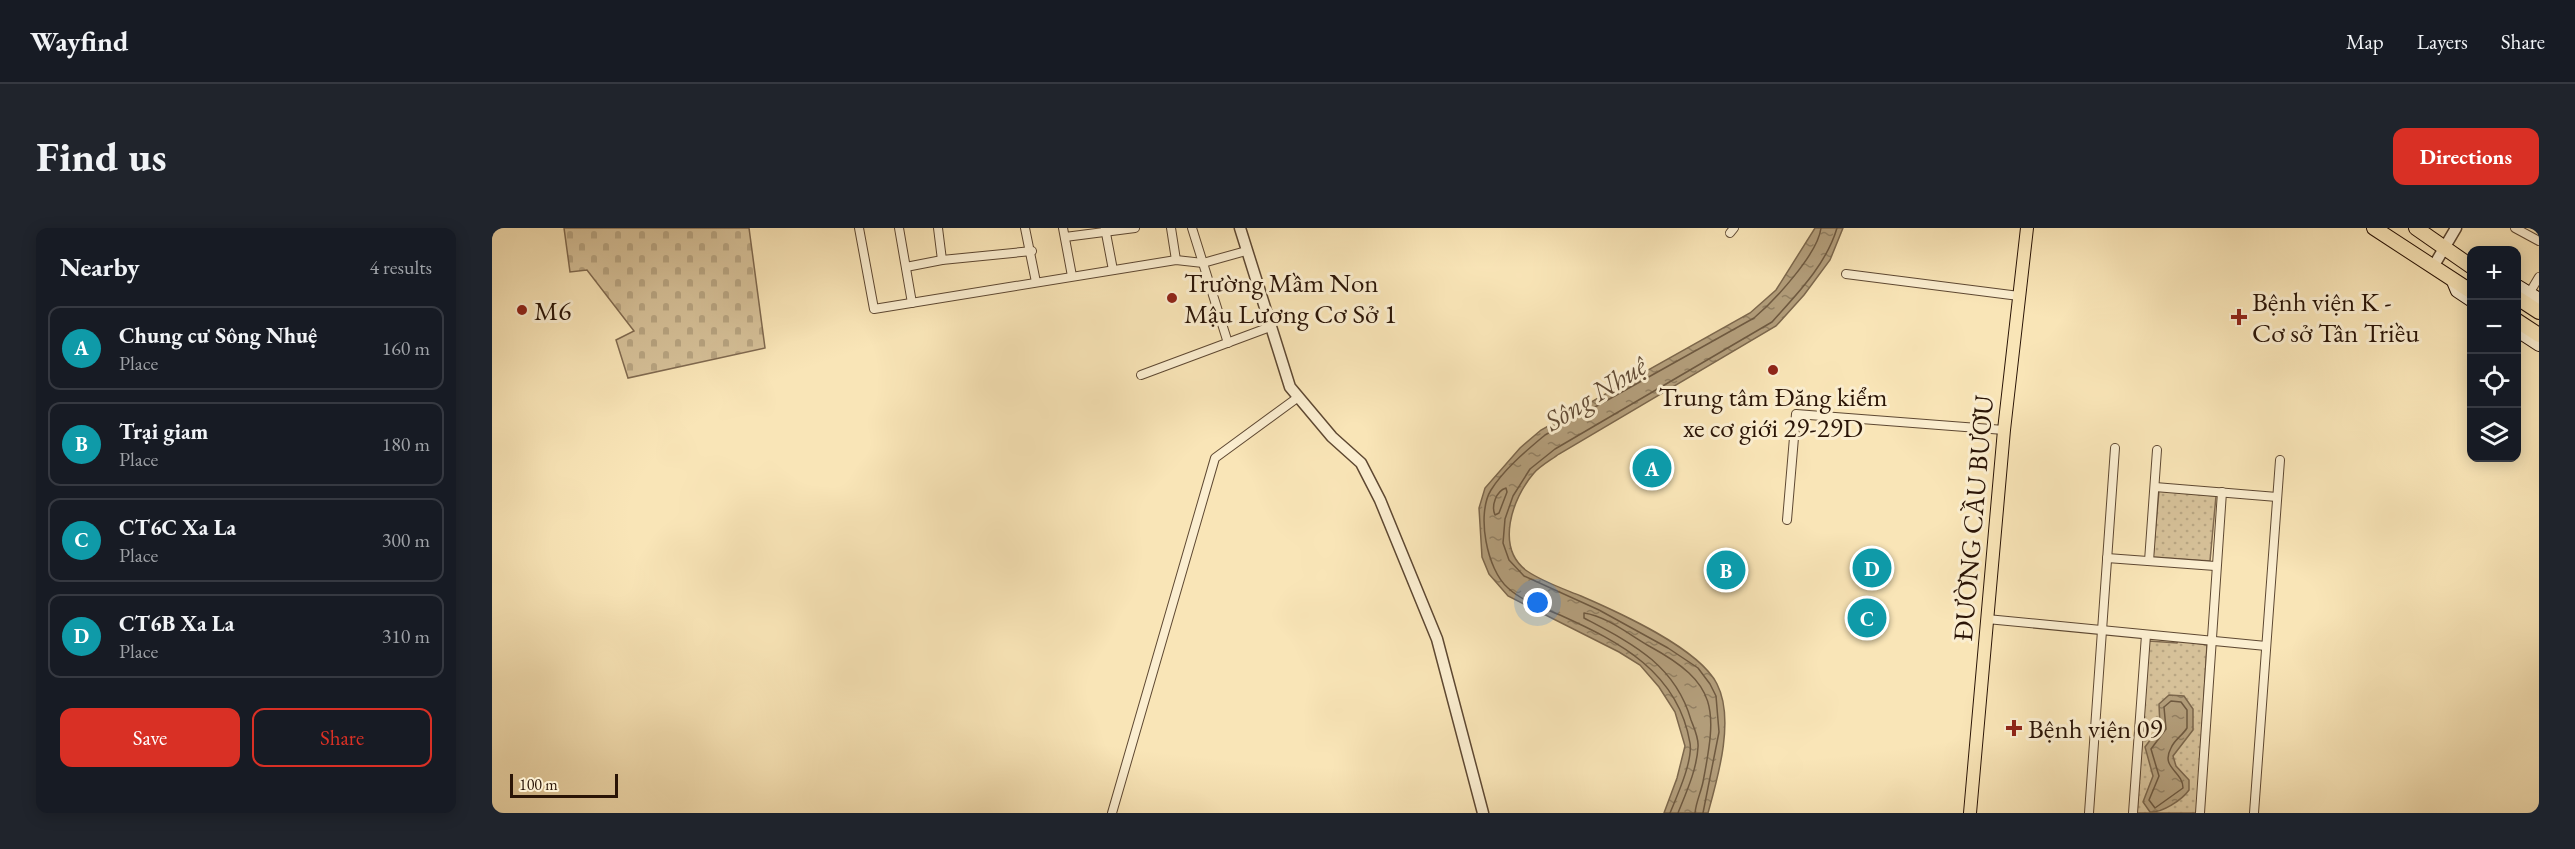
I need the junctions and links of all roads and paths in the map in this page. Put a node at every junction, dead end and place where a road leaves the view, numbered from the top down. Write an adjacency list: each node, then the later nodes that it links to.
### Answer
1 (860, 228): 36 (street)
2 (899, 228): 24 (street)
3 (938, 228): 20 (street)
4 (1025, 228): 18 (street)
5 (1135, 228): 14 (street)
6 (1171, 228): 21 (street)
7 (1192, 228): 23 (street)
8 (1240, 228): 19 (street)
9 (2026, 228): 33 (main road, ĐƯỜNG CẦU BƯƠU)
10 (2374, 228): 25 (highway)
11 (2416, 228): 17 (highway)
12 (2456, 228): 17 (street)
13 (2515, 228): 16 (street)
14 (1105, 230): 15 (street); 26 (street)
15 (1064, 233): 28 (street)
16 (2539, 241)
17 (2443, 248): 22 (highway); 25 (street)
18 (1032, 251): 20 (street); 31 (street)
19 (1246, 251): 23 (street); 38 (street)
20 (942, 260): 24 (street)
21 (1176, 260): 23 (street); 26 (street)
22 (2467, 262)
23 (1203, 263): 40 (street)
24 (906, 267): 36 (street)
25 (2433, 267): 30 (highway)
26 (1113, 270): 28 (street)
27 (1846, 274): 33 (street)
28 (1072, 276): 31 (street)
29 (2539, 277): 34 (street)
30 (2452, 279): 32 (highway); 35 (main road)
31 (1036, 282): 36 (street)
32 (2467, 289)
33 (2019, 296): 44 (main road, ĐƯỜNG CẦU BƯƠU)
34 (2527, 298): 37 (highway)
35 (2470, 300)
36 (912, 303)
37 (2539, 312)
38 (1270, 327): 40 (street); 43 (street)
39 (2528, 333): 41 (main road)
40 (1228, 343): 42 (street)
41 (2539, 345)
42 (1141, 375)
43 (1297, 398): 60 (street); 61 (street)
44 (2004, 430): 51 (street); 55 (main road, ĐƯỜNG CẦU BƯƠU)
45 (2115, 448): 52 (street)
46 (2157, 450): 48 (street)
47 (2280, 460): 50 (street)
48 (2155, 487): 49 (street); 53 (street)
49 (2222, 492): 50 (street); 54 (street)
50 (2277, 497): 59 (street)
51 (1787, 520)
52 (2107, 558): 53 (street); 56 (street)
53 (2149, 561): 54 (street)
54 (2215, 566): 58 (street)
55 (1987, 620): 56 (street); 62 (main road, ĐƯỜNG CẦU BƯƠU)
56 (2102, 630): 57 (street); 63 (street)
57 (2146, 634): 58 (street); 64 (street)
58 (2210, 641): 59 (street); 65 (street)
59 (2266, 646): 66 (street)
60 (1112, 813)
61 (1483, 813)
62 (1970, 813)
63 (2089, 813)
64 (2133, 813)
65 (2200, 813)
66 (2254, 813)

